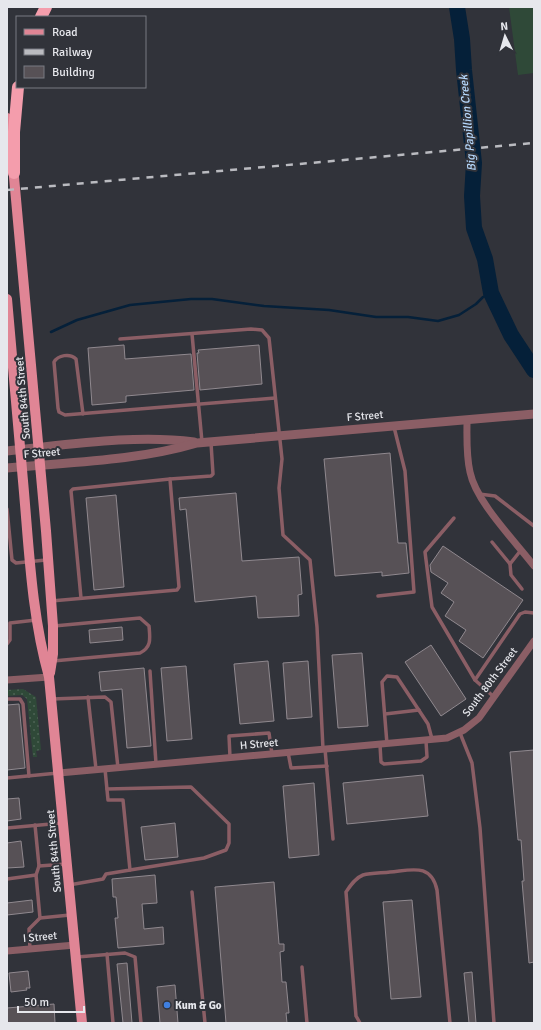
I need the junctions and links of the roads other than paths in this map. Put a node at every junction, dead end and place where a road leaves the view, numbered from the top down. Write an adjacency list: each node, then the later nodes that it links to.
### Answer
1 (46, 7): 2 (highway)
2 (42, 16)
3 (18, 88): 5 (highway)
4 (7, 118): 5 (main road, South 84th Street)
5 (14, 173): 17 (main road, South 84th Street)
6 (7, 299): 18 (main road, South 84th Street)
7 (192, 334): 8 (lane); 9 (lane); 10 (lane)
8 (120, 340)
9 (275, 398): 10 (lane); 15 (lane)
10 (198, 404): 11 (lane); 16 (lane)
11 (83, 414): 11 (lane)
12 (534, 414): 13 (street, F Street)
13 (467, 420): 14 (street, F Street); 24 (street)
14 (394, 426): 15 (street, F Street); 36 (lane)
15 (280, 435): 16 (street, F Street); 58 (lane)
16 (204, 442): 17 (street, F Street); 20 (street, F Street); 23 (lane)
17 (39, 448): 18 (street, F Street); 20 (main road, South 84th Street)
18 (21, 449): 19 (street, F Street); 21 (main road, South 84th Street)
19 (7, 451)
20 (40, 465): 21 (street, F Street); 31 (main road, South 84th Street)
21 (22, 466): 22 (street, F Street); 32 (main road, South 84th Street)
22 (7, 468)
23 (170, 479): 37 (lane); 37 (lane)
24 (478, 494): 27 (lane); 30 (street)
25 (7, 509): 28 (lane)
26 (454, 518): 48 (lane)
27 (534, 526)
28 (8, 535): 32 (lane)
29 (492, 542): 33 (lane)
30 (521, 550): 33 (lane); 34 (street)
31 (48, 560): 32 (lane); 38 (main road, South 84th Street)
32 (31, 562): 40 (main road, South 84th Street)
33 (510, 564): 35 (lane)
34 (534, 566)
35 (522, 589)
36 (378, 596)
37 (81, 598): 38 (lane)
38 (50, 601): 41 (main road, South 84th Street)
39 (534, 613): 48 (lane)
40 (37, 620): 43 (lane); 46 (main road, South 84th Street)
41 (53, 626): 44 (main road, South 84th Street); 44 (lane)
42 (534, 641): 49 (street, South 80th Street)
43 (7, 644)
44 (52, 661): 46 (main road, South 84th Street)
45 (150, 671): 62 (lane)
46 (50, 676): 47 (street); 52 (main road, South 84th Street)
47 (7, 680)
48 (475, 680): 49 (lane)
49 (494, 696): 55 (street, South 80th Street)
50 (88, 697): 52 (lane); 64 (lane); 66 (lane)
51 (7, 699): 68 (lane)
52 (52, 699): 67 (main road, South 84th Street)
53 (419, 710): 54 (lane); 54 (lane); 56 (lane)
54 (385, 714): 57 (lane)
55 (460, 733): 56 (street, H Street); 97 (lane)
56 (429, 741): 57 (street, H Street); 57 (lane)
57 (384, 744): 58 (street, H Street)
58 (324, 749): 59 (street, H Street); 63 (lane)
59 (288, 752): 60 (street, H Street); 63 (lane)
60 (272, 754): 61 (street, H Street); 61 (lane)
61 (230, 758): 62 (street, H Street)
62 (156, 764): 64 (street, H Street)
63 (327, 766): 74 (lane)
64 (118, 768): 65 (street, H Street)
65 (105, 769): 66 (street, H Street); 70 (lane)
66 (96, 770): 67 (street, H Street)
67 (59, 773): 68 (lane); 71 (main road, South 84th Street)
68 (29, 776): 69 (lane)
69 (7, 778)
70 (107, 789): 77 (lane); 77 (lane)
71 (63, 823): 72 (lane); 75 (main road, South 84th Street)
72 (35, 825): 73 (lane); 76 (lane)
73 (7, 828)
74 (334, 839)
75 (67, 864): 76 (lane); 80 (main road, South 84th Street)
76 (39, 866): 78 (lane)
77 (130, 870): 80 (lane)
78 (36, 876): 79 (lane); 83 (lane)
79 (7, 879)
80 (69, 885): 82 (main road, South 84th Street)
81 (192, 892): 93 (lane)
82 (72, 915): 83 (lane); 84 (main road, South 84th Street)
83 (40, 918): 85 (lane)
84 (75, 945): 85 (street, I Street); 88 (main road, South 84th Street)
85 (30, 949): 86 (street, I Street)
86 (7, 950)
87 (107, 954): 88 (lane); 91 (lane); 92 (lane)
88 (76, 958): 90 (main road, South 84th Street)
89 (302, 967): 94 (lane)
90 (82, 1023)
91 (113, 1023)
92 (141, 1023)
93 (205, 1023)
94 (306, 1023)
95 (360, 1023): 96 (lane)
96 (450, 1023)
97 (494, 1023)

